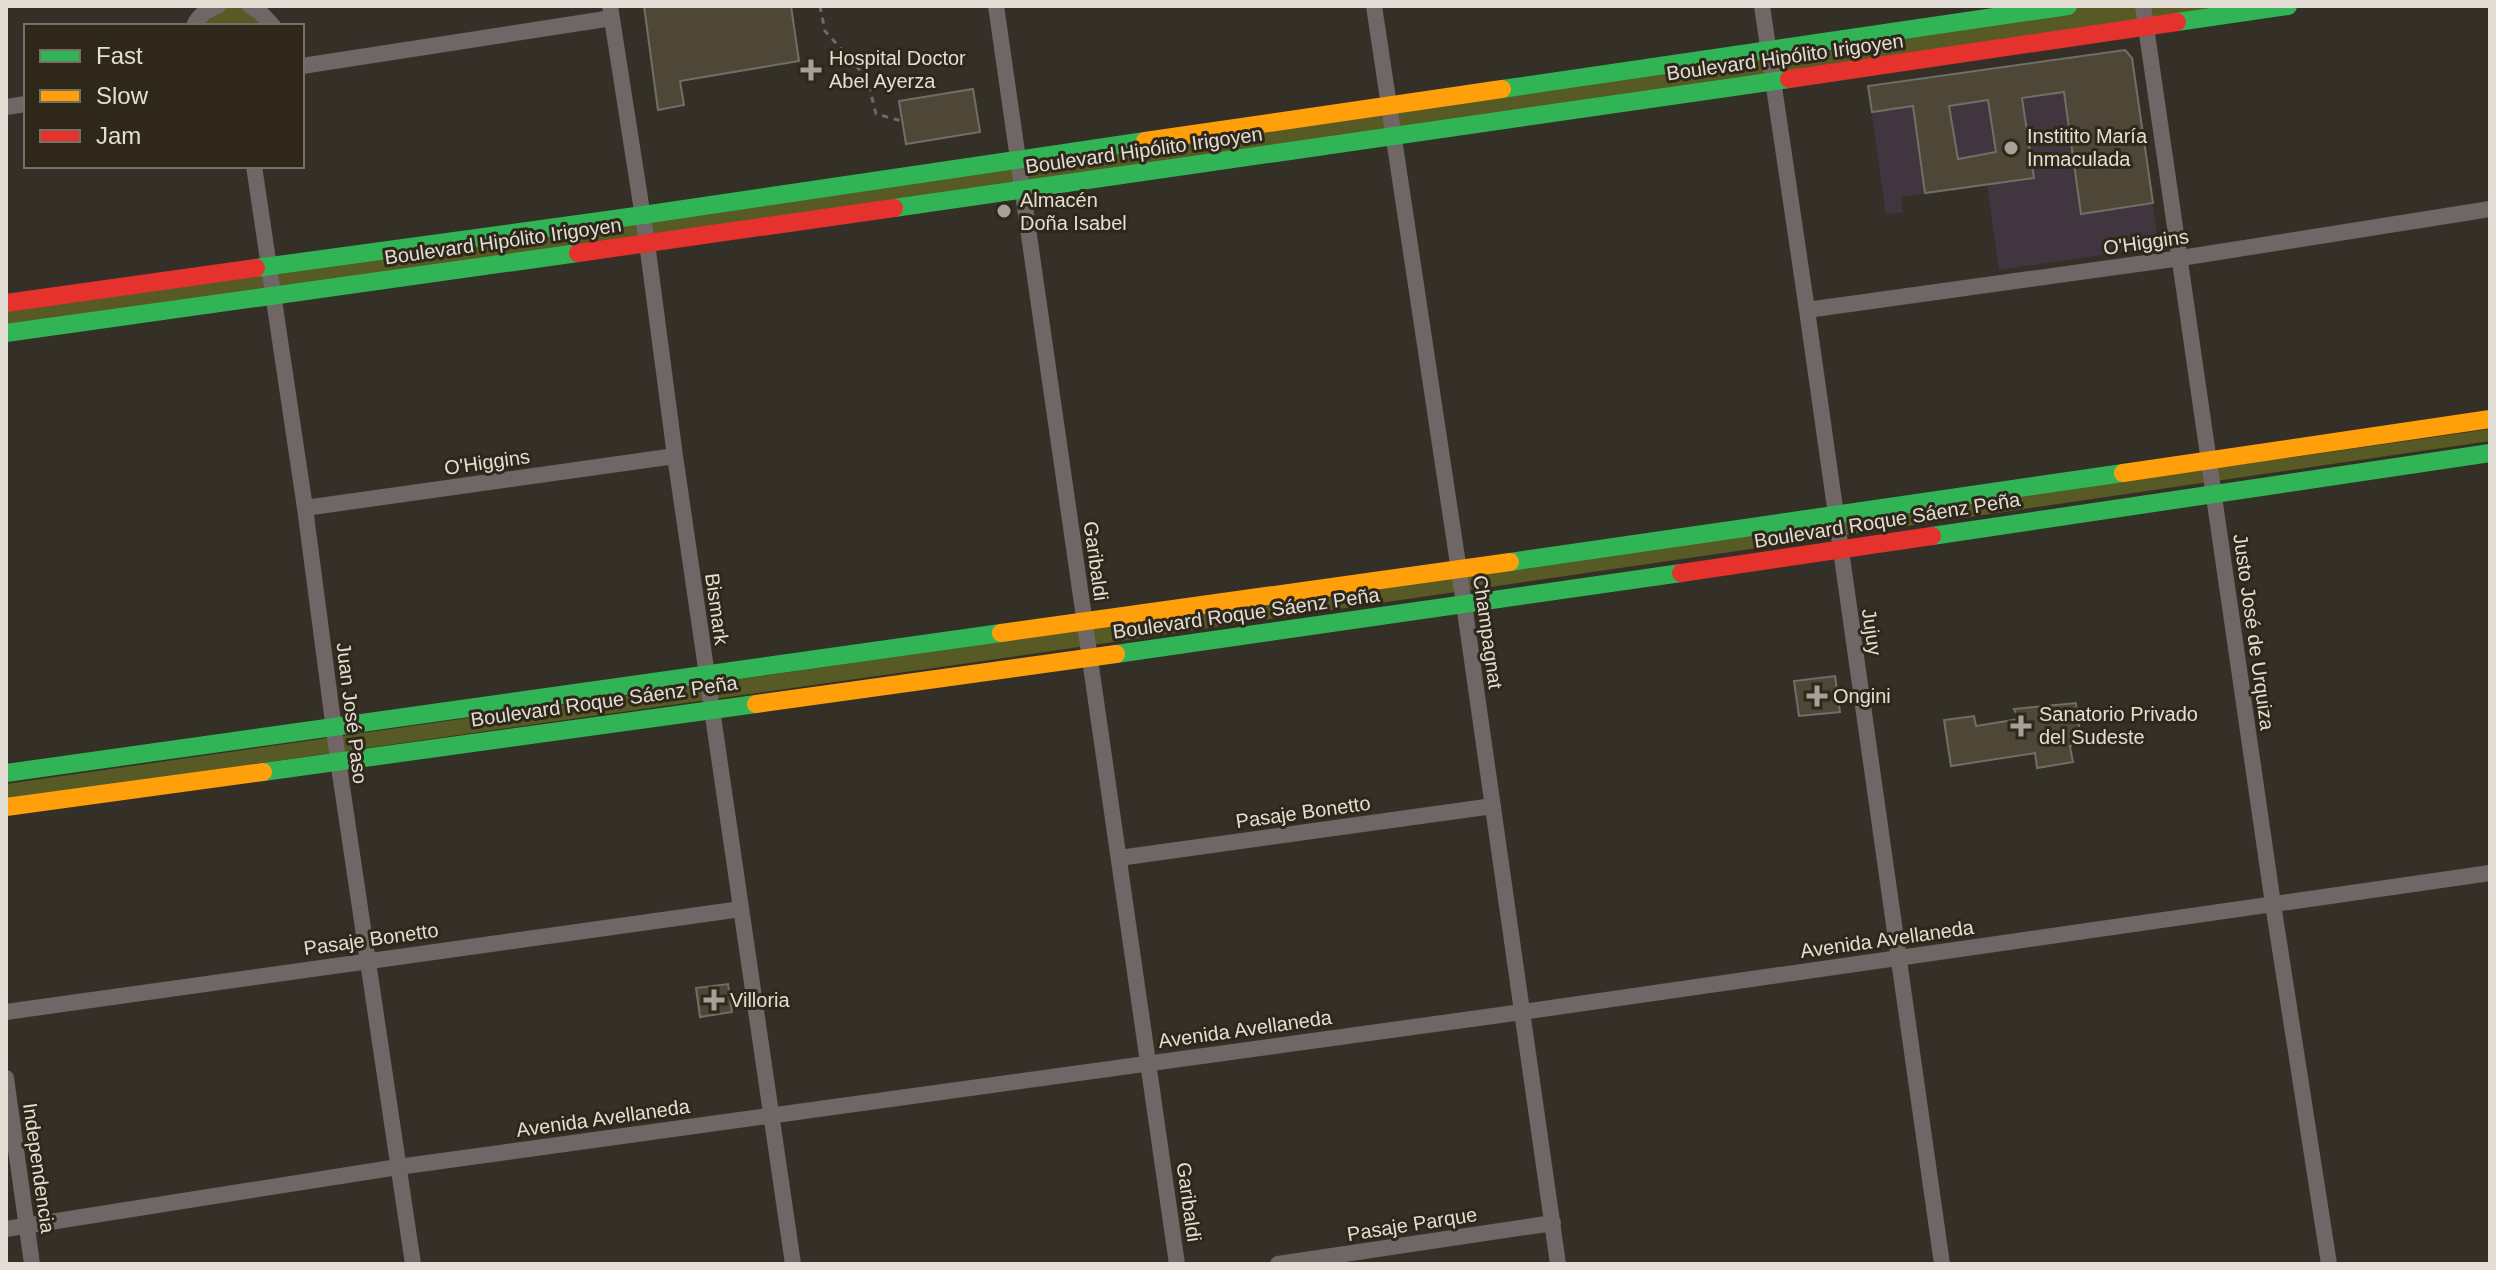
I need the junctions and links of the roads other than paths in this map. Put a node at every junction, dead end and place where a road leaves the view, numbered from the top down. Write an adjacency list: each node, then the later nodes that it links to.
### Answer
1 (218, 6): 10 (street)
2 (250, 6): 11 (street)
3 (996, 6): 18 (street, Garibaldi)
4 (1374, 6): 16 (street, Champagnat)
5 (1762, 6): 13 (street, Jujuy)
6 (2068, 6): 13 (street, Boulevard Hipólito Irigoyen)
7 (2143, 6): 12 (street, Justo José de Urquiza)
8 (2288, 6): 12 (street, Boulevard Hipólito Irigoyen)
9 (611, 12): 14 (street); 22 (street, Bismark)
10 (195, 24)
11 (271, 24)
12 (2145, 27): 15 (street, Boulevard Hipólito Irigoyen); 24 (street, Justo José de Urquiza)
13 (1768, 50): 15 (street, Jujuy); 16 (street, Boulevard Hipólito Irigoyen)
14 (304, 66)
15 (1772, 81): 17 (street, Boulevard Hipólito Irigoyen); 28 (street, Jujuy)
16 (1387, 105): 17 (street, Champagnat); 18 (street, Boulevard Hipólito Irigoyen)
17 (1392, 136): 20 (street, Boulevard Hipólito Irigoyen); 38 (street, Champagnat)
18 (1018, 160): 20 (street, Garibaldi); 22 (street, Boulevard Hipólito Irigoyen)
19 (254, 168): 25 (street, Juan José Paso)
20 (1023, 190): 23 (street, Boulevard Hipólito Irigoyen); 40 (street, Garibaldi)
21 (2490, 209): 24 (street, O'Higgins)
22 (643, 215): 23 (street, Bismark); 25 (street, Boulevard Hipólito Irigoyen)
23 (647, 243): 26 (street, Boulevard Hipólito Irigoyen); 32 (street, Bismark)
24 (2181, 258): 28 (street, O'Higgins); 33 (street, Justo José de Urquiza)
25 (269, 267): 26 (street, Juan José Paso); 27 (street, Boulevard Hipólito Irigoyen)
26 (274, 295): 29 (street, Boulevard Hipólito Irigoyen); 35 (street, Juan José Paso)
27 (6, 303)
28 (1807, 310): 36 (street, Jujuy)
29 (6, 333)
30 (2490, 419): 33 (street, Boulevard Roque Sáenz Peña)
31 (2490, 453): 34 (street, Boulevard Roque Sáenz Peña)
32 (675, 456): 35 (street, O'Higgins); 42 (street, Bismark)
33 (2210, 460): 34 (street, Justo José de Urquiza); 36 (street, Boulevard Roque Sáenz Peña)
34 (2214, 493): 37 (street, Boulevard Roque Sáenz Peña); 51 (street, Justo José de Urquiza)
35 (305, 508): 44 (street, Juan José Paso)
36 (1836, 516): 37 (street, Jujuy); 38 (street, Boulevard Roque Sáenz Peña)
37 (1840, 550): 39 (street, Boulevard Roque Sáenz Peña); 53 (street, Jujuy)
38 (1459, 569): 39 (street, Champagnat); 40 (street, Boulevard Roque Sáenz Peña)
39 (1464, 604): 41 (street, Boulevard Roque Sáenz Peña); 47 (street, Champagnat)
40 (1085, 623): 41 (street, Garibaldi); 42 (street, Boulevard Roque Sáenz Peña)
41 (1090, 658): 43 (street, Boulevard Roque Sáenz Peña); 49 (street, Garibaldi)
42 (706, 676): 43 (street, Bismark); 44 (street, Boulevard Roque Sáenz Peña)
43 (712, 709): 45 (street, Boulevard Roque Sáenz Peña); 52 (street, Bismark)
44 (335, 728): 45 (street, Juan José Paso); 46 (street, Boulevard Roque Sáenz Peña)
45 (338, 760): 48 (street, Boulevard Roque Sáenz Peña); 54 (street, Juan José Paso)
46 (6, 773)
47 (1493, 806): 49 (street, Pasaje Bonetto); 56 (street, Champagnat)
48 (6, 807)
49 (1119, 858): 57 (street, Garibaldi)
50 (2490, 873): 51 (street, Avenida Avellaneda)
51 (2273, 904): 53 (street, Avenida Avellaneda); 71 (street, Justo José de Urquiza)
52 (741, 909): 54 (street, Pasaje Bonetto); 59 (street, Bismark)
53 (1898, 957): 56 (street, Avenida Avellaneda); 70 (street, Jujuy)
54 (368, 959): 55 (street, Pasaje Bonetto); 60 (street, Juan José Paso)
55 (6, 1012)
56 (1522, 1012): 57 (street, Avenida Avellaneda); 61 (street, Champagnat)
57 (1148, 1062): 59 (street, Avenida Avellaneda); 67 (street, Garibaldi)
58 (6, 1078): 62 (street, Independencia)
59 (771, 1115): 60 (street, Avenida Avellaneda); 66 (street, Bismark)
60 (398, 1167): 62 (street, Avenida Avellaneda); 65 (street, Juan José Paso)
61 (1553, 1223): 68 (street, Pasaje Parque); 69 (street, Champagnat)
62 (26, 1226): 63 (street, Avenida Avellaneda); 64 (street, Independencia)
63 (6, 1229)
64 (32, 1264)
65 (413, 1264)
66 (793, 1264)
67 (1177, 1264)
68 (1278, 1264)
69 (1558, 1264)
70 (1942, 1264)
71 (2329, 1264)

